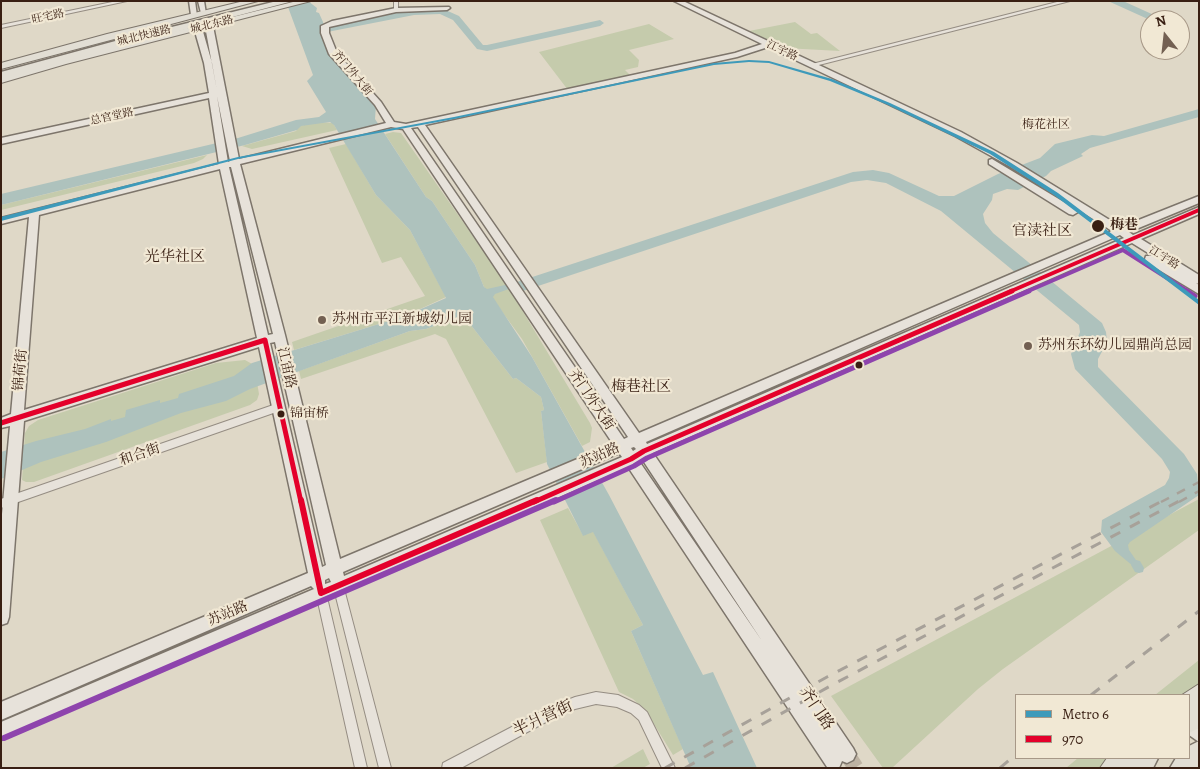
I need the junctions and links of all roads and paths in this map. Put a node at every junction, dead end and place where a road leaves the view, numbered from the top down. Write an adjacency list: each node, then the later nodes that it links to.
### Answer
1 (125, 1): 15 (street, 旺宅路)
2 (192, 1): 14 (main road, 江宙路)
3 (201, 1): 14 (main road, 江宙路)
4 (254, 1): 14 (main road, 城北东路)
5 (262, 1): 14 (highway)
6 (300, 1): 14 (highway)
7 (306, 1): 11 (main road)
8 (396, 1): 13 (street)
9 (677, 1): 16 (main road, 江宇路)
10 (1068, 1): 19 (street)
11 (280, 3): 14 (highway, 城北快速路)
12 (447, 8): 13 (main road)
13 (396, 10): 27 (main road, 齐门外大街)
14 (202, 20): 17 (highway); 18 (highway); 21 (highway, 城北快速路); 22 (highway, 城北快速路); 24 (main road, 江宙路); 25 (main road, 江宙路)
15 (1, 27)
16 (763, 46): 19 (main road, 江宇路); 26 (main road); 35 (main road, 江宇路)
17 (27, 59): 20 (main road)
18 (63, 62): 23 (main road)
19 (811, 65): 35 (main road, 江宇路)
20 (1, 66)
21 (1, 71)
22 (1, 75)
23 (1, 80)
24 (223, 93): 25 (main road, 总官堂路); 30 (main road, 江宙路)
25 (213, 96): 29 (main road, 总官堂路); 30 (main road, 江宙路)
26 (420, 124): 28 (main road); 40 (main road, 齐门外大街)
27 (387, 125): 28 (main road); 30 (main road)
28 (406, 127): 40 (main road, 齐门外大街)
29 (1, 141)
30 (230, 165): 33 (main road); 41 (main road, 江宙路); 42 (main road, 江宙路)
31 (1199, 199): 35 (main road, 苏站路)
32 (1199, 210): 36 (main road, 苏站路)
33 (34, 213): 34 (main road); 44 (main road, 锦荷街)
34 (1, 221)
35 (1116, 233): 36 (main road, 江宇路); 38 (main road, 苏站路)
36 (1128, 240): 37 (main road, 江宇路); 38 (main road, 苏站路); 39 (main road, 江宇路)
37 (1199, 280)
38 (1018, 283): 47 (main road, 苏站路)
39 (1199, 290)
40 (530, 298): 47 (main road, 齐门外大街)
41 (279, 336): 42 (main road); 49 (main road, 江宙路)
42 (265, 341): 43 (main road, 江宙路); 44 (main road)
43 (279, 407): 48 (street, 和合街); 50 (main road, 江宙路)
44 (18, 413): 45 (main road); 46 (main road); 48 (main road, 锦荷街)
45 (1, 414)
46 (1, 423)
47 (633, 449): 49 (main road, 苏站路); 51 (main road, 苏站路); 54 (main road, 齐门外大街)
48 (6, 502): 53 (main road, 锦荷街)
49 (334, 569): 50 (main road, 苏站路); 51 (main road, 江宙路)
50 (317, 576): 52 (main road, 江宙路); 55 (main road, 苏站路)
51 (338, 586): 52 (main road, 苏站路); 64 (street, 江宙路)
52 (321, 593): 57 (main road, 苏站路); 63 (street, 江宙路)
53 (1, 617)
54 (780, 669): 60 (main road, 齐门路)
55 (1, 711)
56 (1190, 723): 58 (main road)
57 (1, 730)
58 (1199, 733)
59 (1199, 753): 69 (highway)
60 (840, 758)
61 (1121, 759): 67 (main road)
62 (1145, 759): 68 (highway)
63 (361, 768)
64 (385, 768)
65 (448, 768): 66 (street, 半爿营街)
66 (669, 768)
67 (1110, 768)
68 (1134, 768)
69 (1182, 768)

